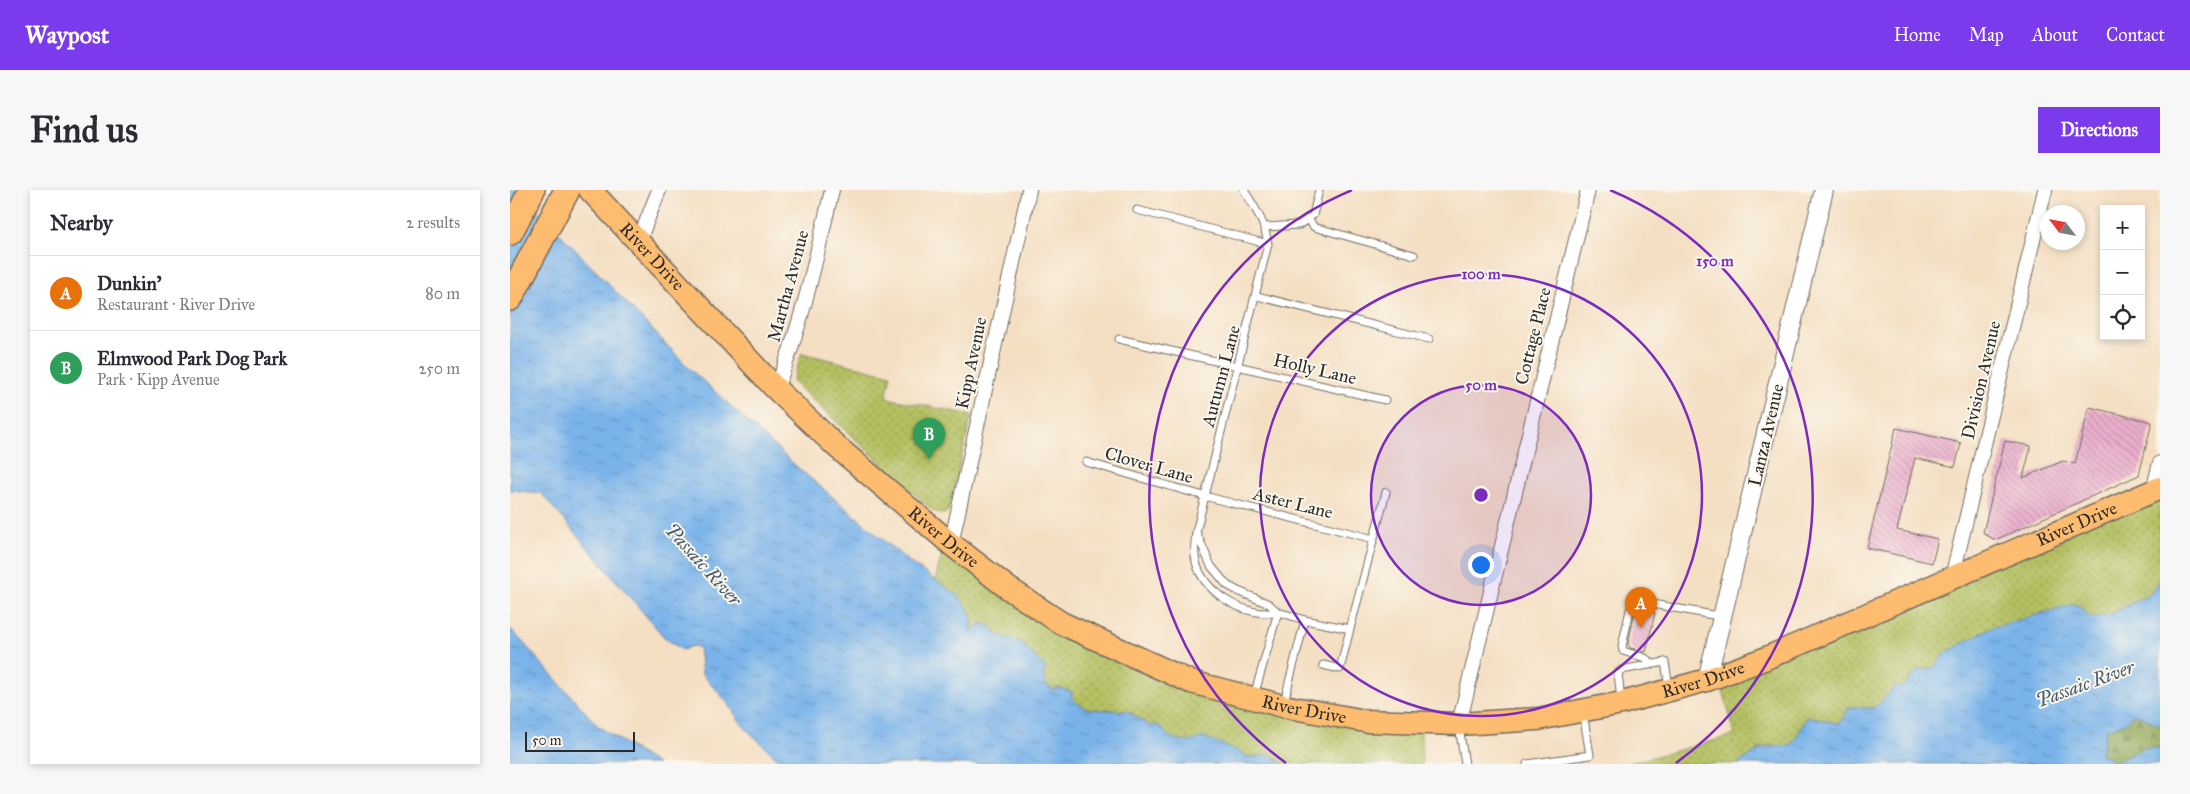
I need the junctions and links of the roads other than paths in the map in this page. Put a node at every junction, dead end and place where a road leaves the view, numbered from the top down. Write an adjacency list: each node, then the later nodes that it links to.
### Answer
1 (532, 190): 15 (highway)
2 (567, 190): 20 (highway)
3 (590, 190): 16 (main road, River Drive)
4 (660, 190): 16 (street)
5 (832, 190): 24 (street, Martha Avenue)
6 (1029, 190): 33 (street, Kipp Avenue)
7 (1244, 190): 14 (lane, Autumn Lane)
8 (1319, 190): 13 (lane)
9 (1588, 190): 47 (street, Cottage Place)
10 (1824, 190): 36 (street, Lanza Avenue)
11 (2045, 190): 34 (street, Division Avenue)
12 (1137, 210): 17 (lane)
13 (1308, 218): 14 (lane); 18 (lane)
14 (1266, 227): 17 (lane, Autumn Lane)
15 (510, 232)
16 (638, 243): 24 (main road, River Drive)
17 (1268, 244): 19 (lane, Autumn Lane)
18 (1414, 255)
19 (1257, 296): 21 (lane); 23 (lane, Autumn Lane)
20 (510, 298)
21 (1429, 338)
22 (1119, 340): 23 (lane, Holly Lane)
23 (1239, 367): 25 (lane, Holly Lane); 30 (lane, Autumn Lane)
24 (776, 389): 33 (main road, River Drive)
25 (1385, 400)
26 (1086, 462): 30 (lane, Clover Lane)
27 (2160, 463): 28 (street)
28 (2157, 489): 34 (main road, River Drive)
29 (1386, 492): 32 (lane)
30 (1204, 496): 31 (lane, Autumn Lane); 32 (lane, Aster Lane)
31 (1196, 532): 35 (lane, Autumn Lane); 35 (lane, Autumn Lane)
32 (1374, 539): 38 (lane)
33 (950, 544): 43 (main road, River Drive)
34 (1952, 578): 41 (main road, River Drive)
35 (1278, 612): 37 (lane, Autumn Lane); 43 (lane)
36 (1722, 617): 39 (lane); 41 (street, Lanza Avenue)
37 (1305, 620): 38 (lane, Autumn Lane); 45 (lane)
38 (1350, 629): 40 (lane)
39 (1653, 664): 42 (lane); 44 (lane)
40 (1323, 666)
41 (1707, 680): 42 (main road, River Drive)
42 (1670, 690): 44 (main road, River Drive)
43 (1253, 698): 45 (main road, River Drive)
44 (1622, 703): 46 (main road, River Drive)
45 (1283, 706): 47 (main road, River Drive)
46 (1583, 710): 47 (main road, River Drive); 49 (lane)
47 (1459, 724): 48 (lane)
48 (1465, 764)
49 (1528, 764)

